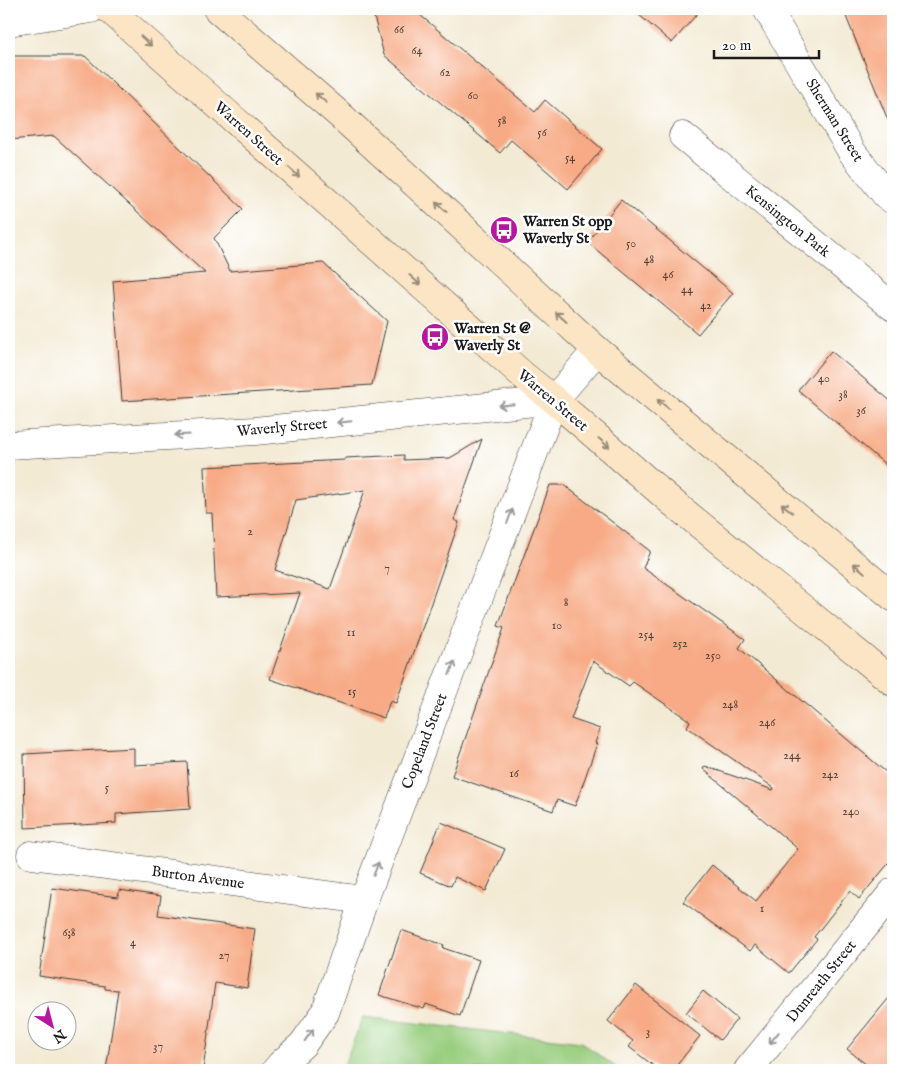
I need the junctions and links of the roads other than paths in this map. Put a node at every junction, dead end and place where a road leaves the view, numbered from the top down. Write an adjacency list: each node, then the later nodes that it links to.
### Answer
1 (91, 9): 5 (street)
2 (109, 9): 10 (main road, Warren Street, one-way to 10)
3 (218, 9): 9 (main road, one-way to 3)
4 (767, 9): 7 (street, Sherman Street)
5 (9, 22)
6 (683, 136): 8 (street, Kensington Park)
7 (893, 200)
8 (893, 307)
9 (597, 350): 10 (street, Copeland Street); 12 (main road, one-way to 9)
10 (554, 400): 11 (street, Waverly Street, one-way to 11); 13 (main road, Warren Street, one-way to 13); 16 (street, Copeland Street, one-way to 10)
11 (9, 446)
12 (893, 597)
13 (893, 682)
14 (31, 855): 16 (street, Burton Avenue)
15 (893, 892): 18 (street, Dunreath Street, one-way to 18)
16 (364, 900): 17 (street, Copeland Street, one-way to 16)
17 (276, 1070)
18 (748, 1070)

